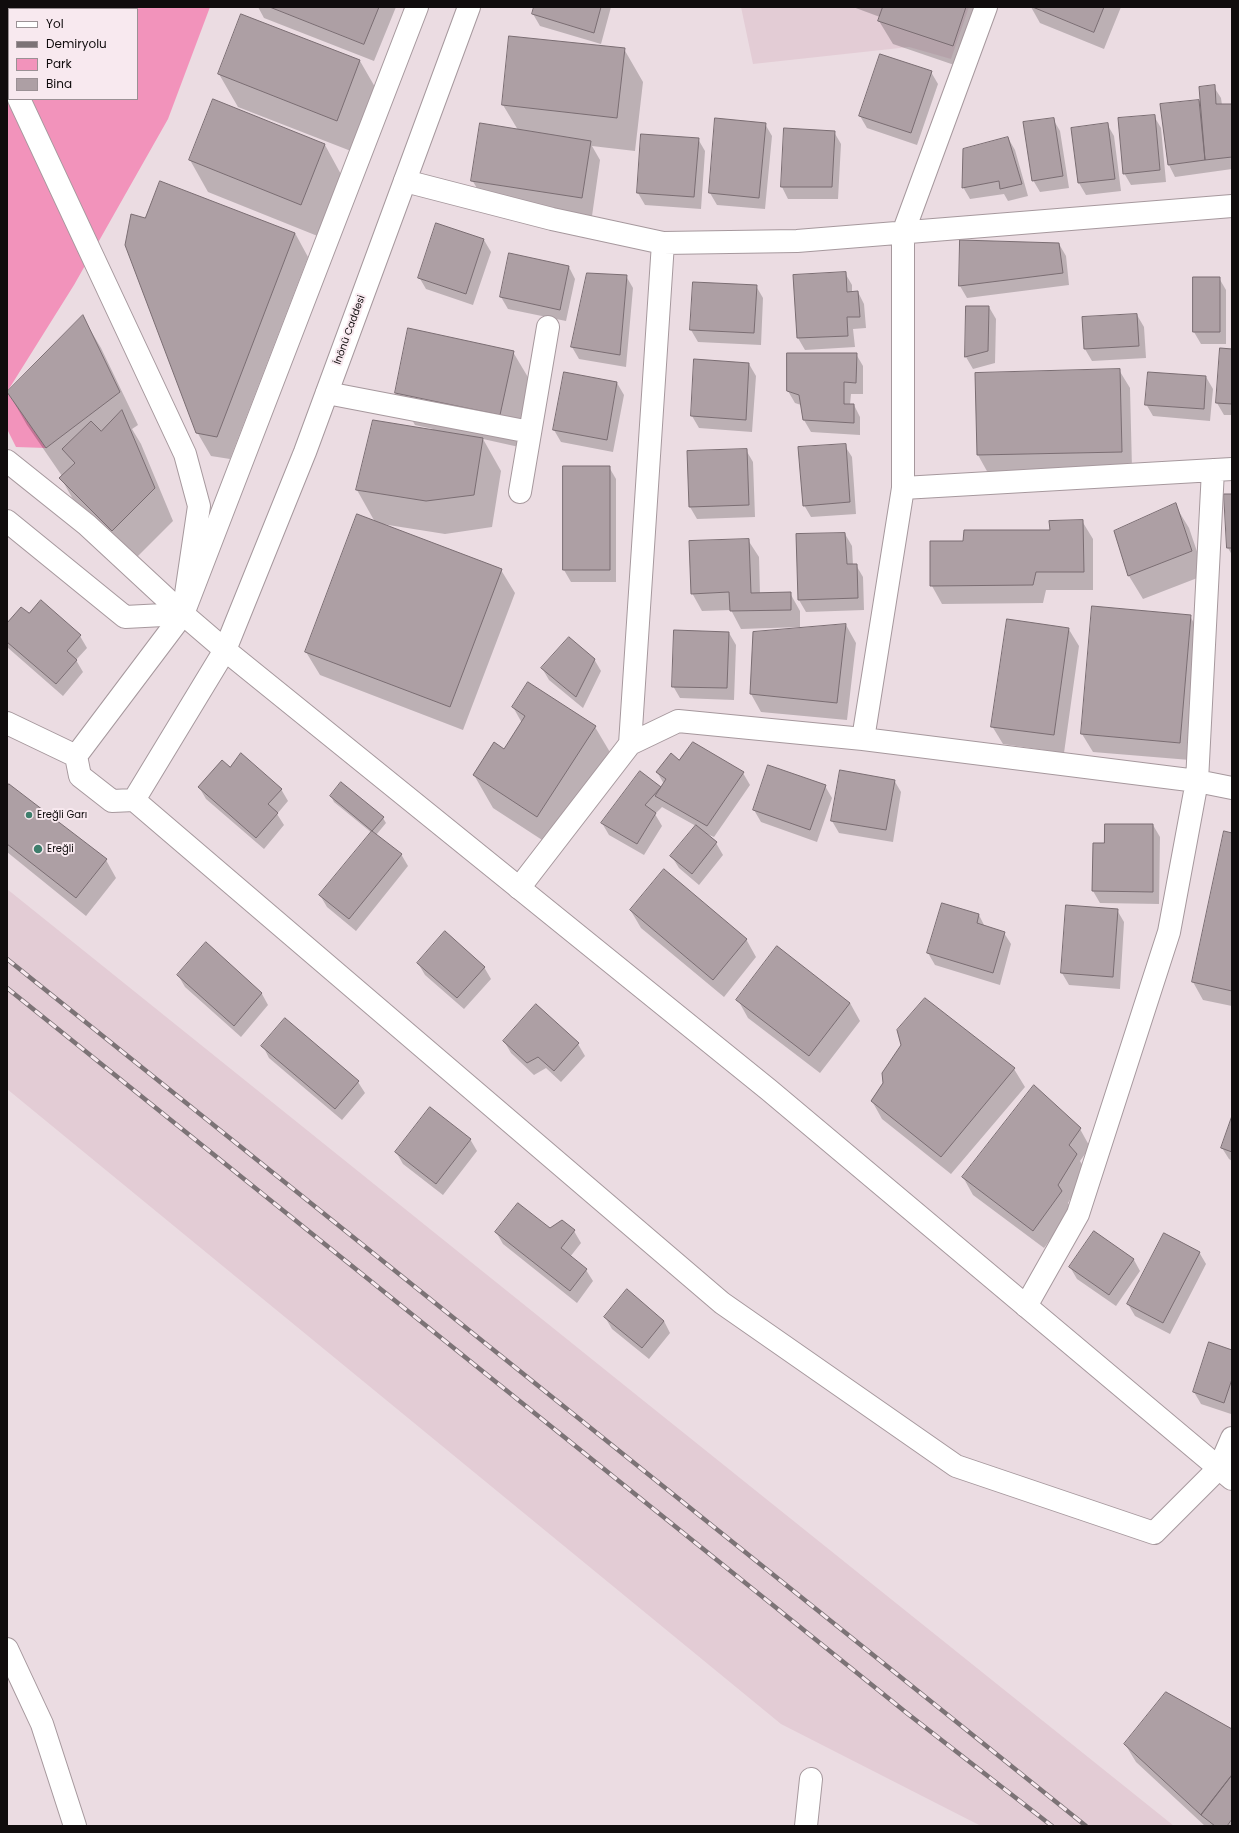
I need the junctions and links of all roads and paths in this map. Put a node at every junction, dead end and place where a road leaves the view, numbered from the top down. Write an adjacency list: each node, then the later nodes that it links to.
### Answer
1 (417, 7): 17 (street)
2 (469, 7): 5 (street, İnönü Caddesi)
3 (986, 7): 7 (street)
4 (19, 100): 17 (street)
5 (405, 181): 8 (street); 10 (street, İnönü Caddesi)
6 (1232, 206): 7 (street)
7 (903, 233): 8 (street); 14 (street)
8 (663, 243): 21 (street)
9 (548, 327): 11 (street)
10 (327, 393): 11 (street); 18 (street, İnönü Caddesi)
11 (530, 432): 15 (street)
12 (7, 461): 17 (street)
13 (1222, 469): 14 (street); 23 (street)
14 (903, 488): 20 (street)
15 (520, 492)
16 (7, 521): 17 (street)
17 (183, 614): 18 (street); 22 (street)
18 (224, 650): 25 (street, İnönü Caddesi); 26 (street)
19 (7, 723): 22 (street)
20 (863, 739): 21 (street); 23 (street)
21 (630, 744): 26 (street)
22 (76, 756): 25 (street)
23 (1197, 781): 24 (street); 27 (street)
24 (1232, 788)
25 (134, 800): 29 (street)
26 (519, 888): 27 (street)
27 (1026, 1306): 29 (street)
28 (1232, 1438): 29 (street)
29 (1226, 1473)
30 (7, 1649): 32 (street)
31 (811, 1779): 33 (street)
32 (75, 1826)
33 (806, 1826)

